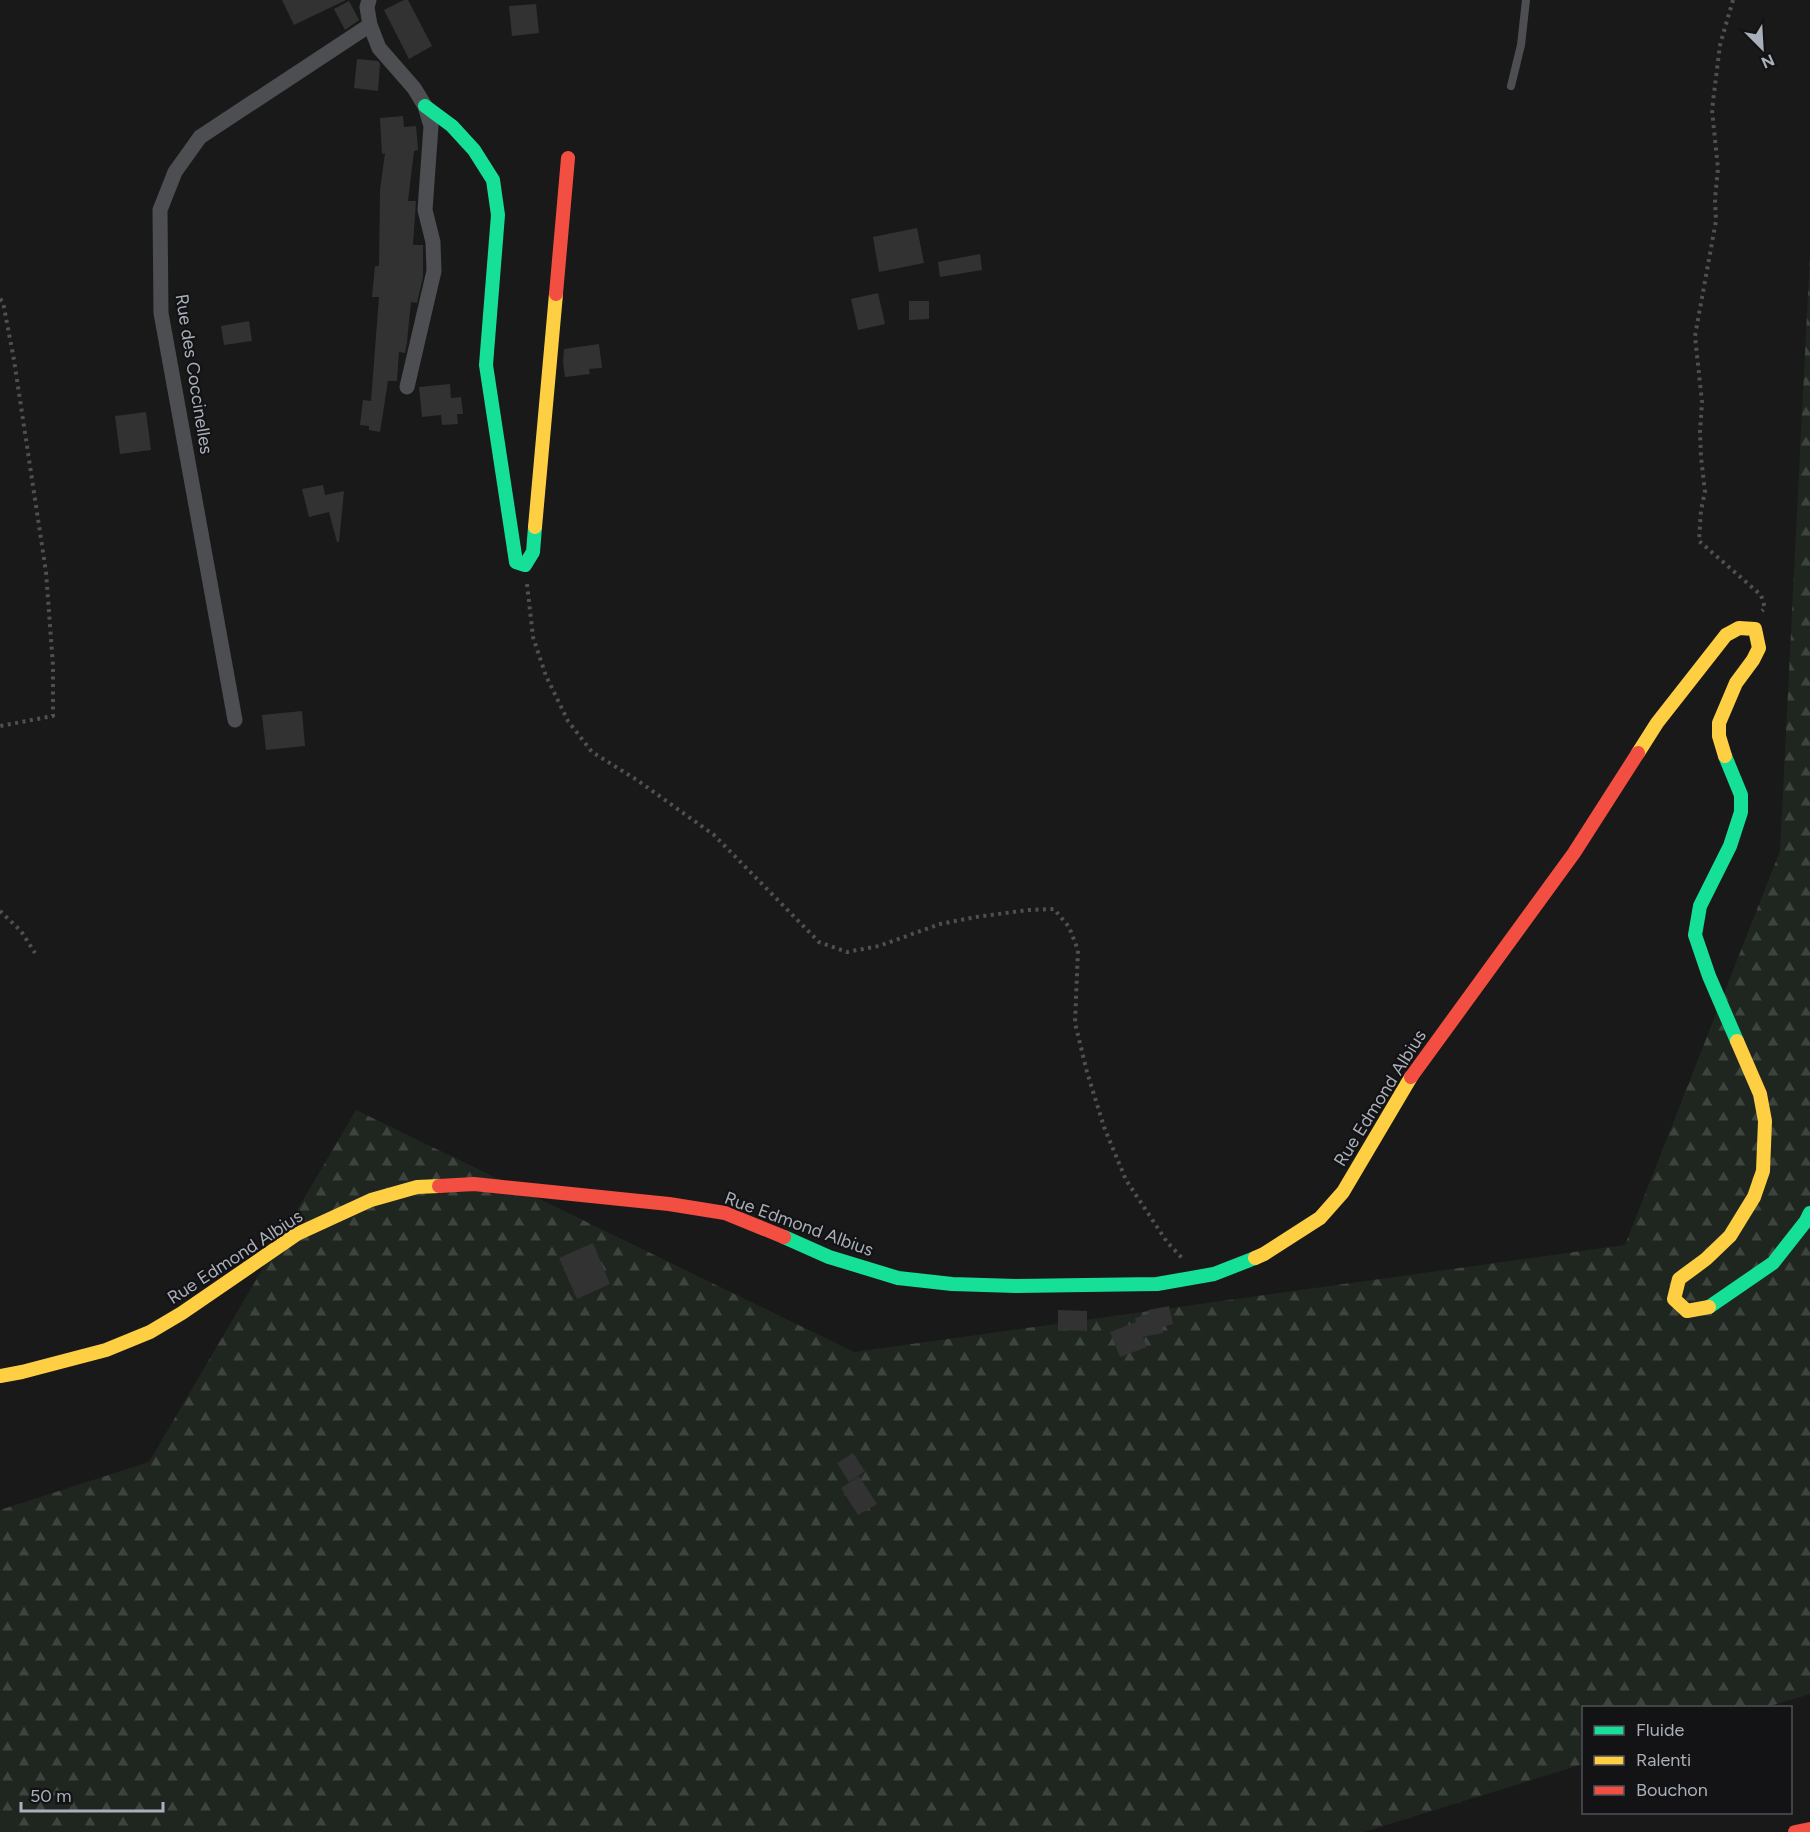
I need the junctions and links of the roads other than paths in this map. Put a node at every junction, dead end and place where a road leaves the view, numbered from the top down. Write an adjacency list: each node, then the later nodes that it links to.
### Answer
1 (369, 0): 3 (street)
2 (1526, 0): 4 (lane)
3 (370, 25): 5 (street); 8 (street, Rue des Coccinelles)
4 (1511, 86)
5 (425, 106): 6 (main road); 7 (street)
6 (568, 158)
7 (407, 387)
8 (235, 720)
9 (1810, 1213): 10 (main road, Rue Edmond Albius)
10 (0, 1376)
11 (1810, 1829): 12 (main road)
12 (1795, 1832)

